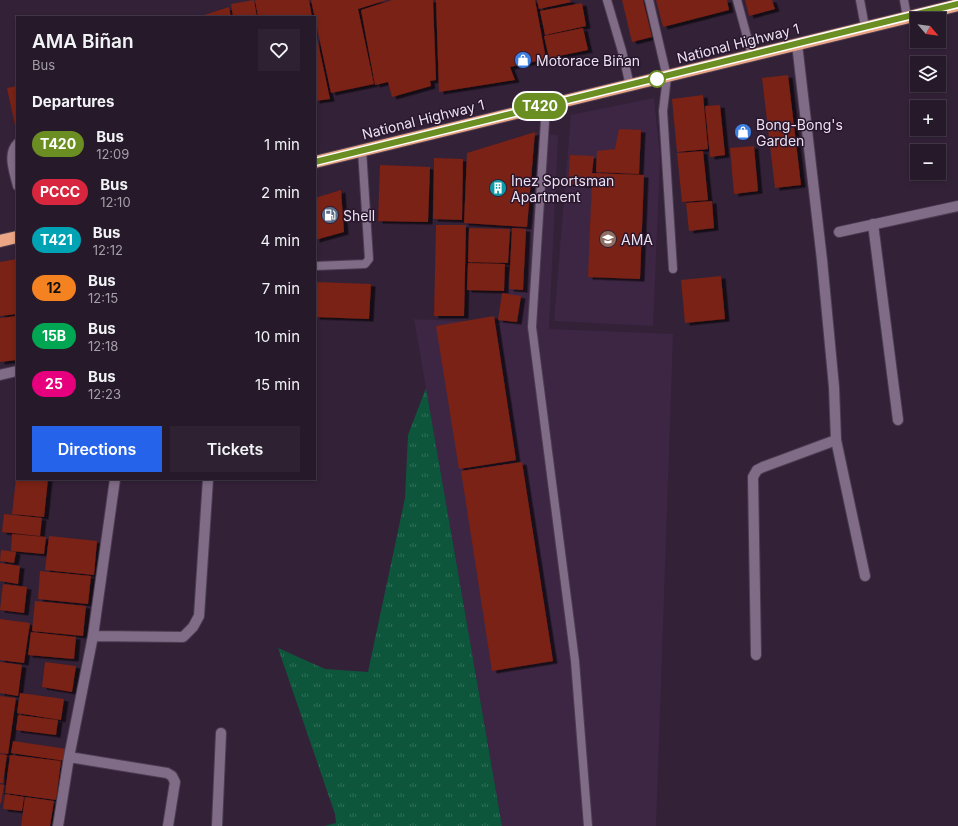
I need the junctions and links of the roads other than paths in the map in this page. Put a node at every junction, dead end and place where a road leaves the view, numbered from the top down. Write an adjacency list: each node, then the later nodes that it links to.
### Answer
1 (607, 0): 12 (lane)
2 (649, 0): 11 (lane)
3 (737, 0): 10 (lane)
4 (860, 0): 8 (lane)
5 (904, 0): 7 (lane)
6 (958, 4): 7 (highway, National Highway 1)
7 (907, 17): 8 (highway, National Highway 1)
8 (865, 28): 9 (highway, National Highway 1)
9 (797, 44): 10 (highway, National Highway 1); 28 (street)
10 (752, 55): 11 (highway, National Highway 1)
11 (667, 77): 12 (highway, National Highway 1); 24 (lane)
12 (630, 86): 13 (highway, National Highway 1)
13 (546, 105): 15 (highway, National Highway 1); 39 (lane)
14 (16, 144): 17 (lane)
15 (362, 150): 16 (highway, National Highway 1); 23 (lane)
16 (316, 162)
17 (16, 181)
18 (958, 206): 19 (street)
19 (873, 224): 20 (street); 27 (street)
20 (839, 232)
21 (16, 237): 22 (highway)
22 (0, 241)
23 (316, 266)
24 (673, 269)
25 (16, 371): 26 (street)
26 (0, 375)
27 (898, 420)
28 (836, 440): 31 (street); 33 (street)
29 (115, 480): 32 (street)
30 (208, 480): 32 (street)
31 (865, 576)
32 (93, 636): 35 (street)
33 (756, 655)
34 (221, 734): 38 (street)
35 (69, 757): 36 (street); 37 (street)
36 (58, 826)
37 (168, 826)
38 (217, 826)
39 (588, 826)

